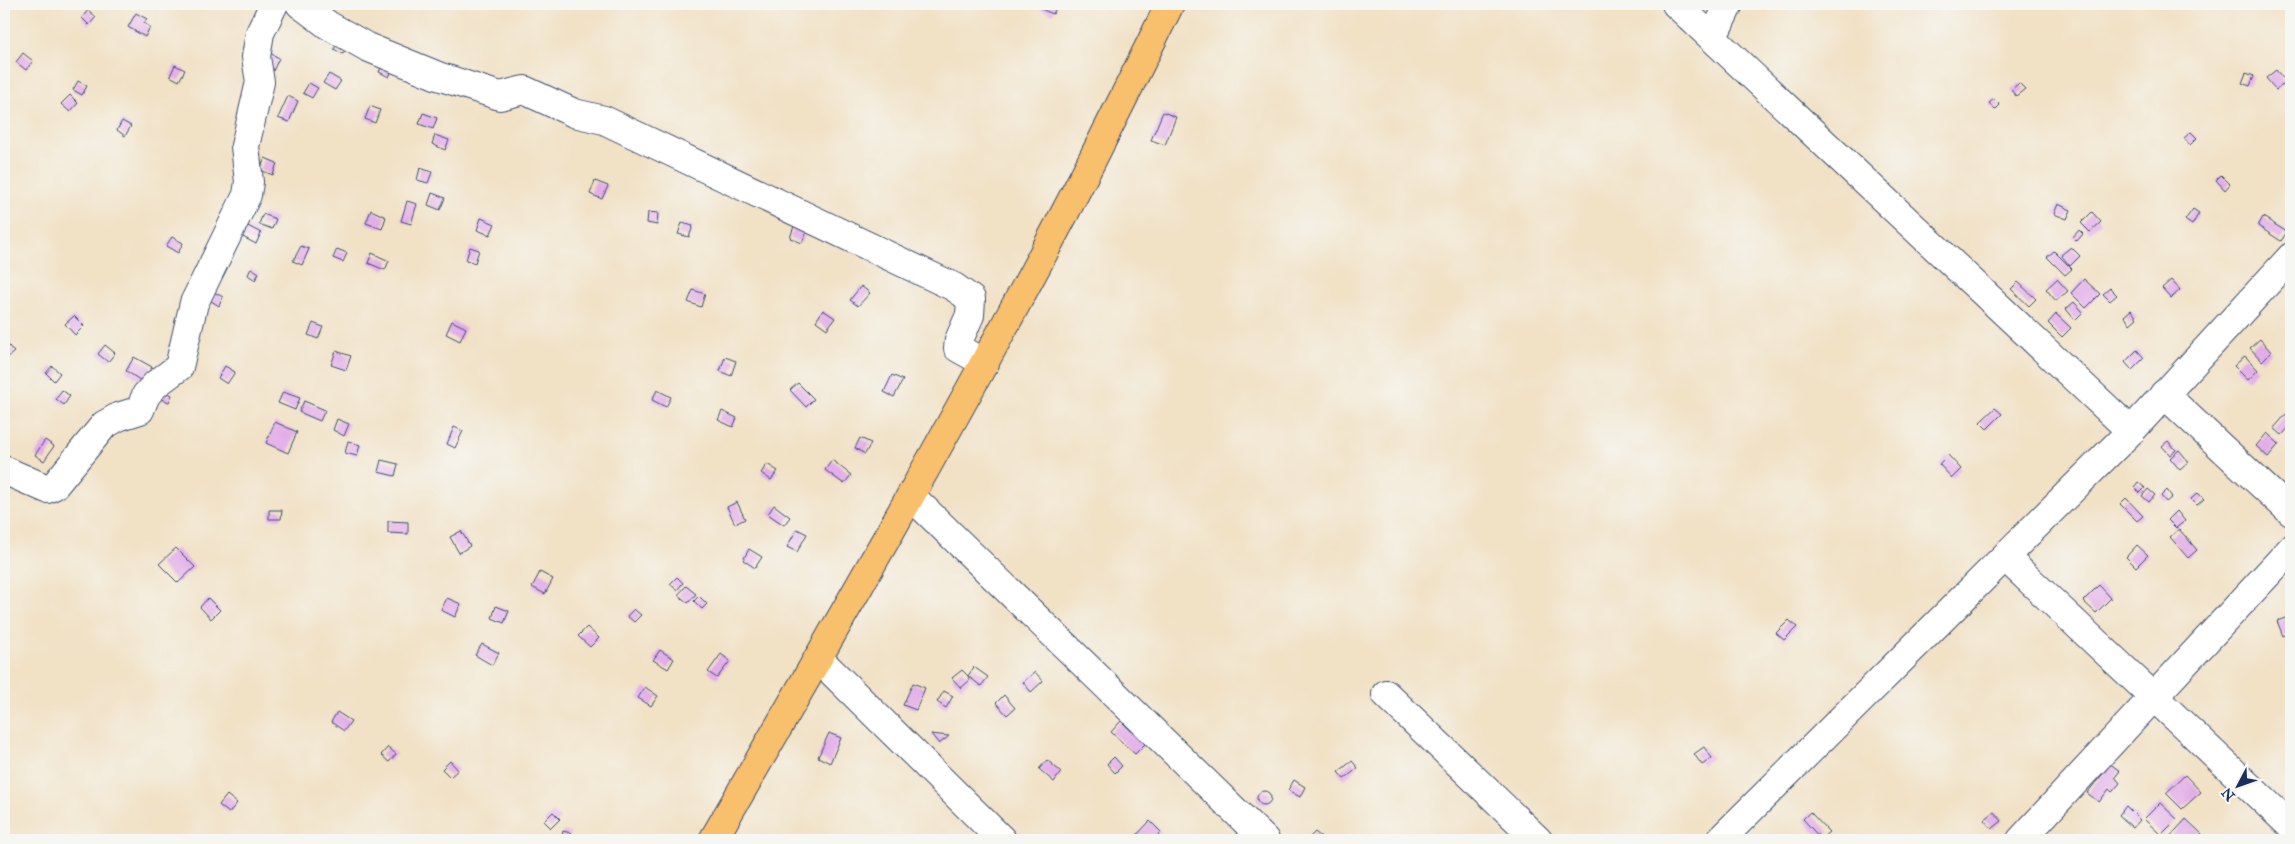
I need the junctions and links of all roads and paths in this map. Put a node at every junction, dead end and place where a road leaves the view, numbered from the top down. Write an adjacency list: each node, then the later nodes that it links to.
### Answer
1 (274, 4): 11 (street)
2 (300, 4): 8 (street)
3 (1170, 4): 8 (main road)
4 (1676, 4): 6 (street)
5 (1729, 4): 6 (street)
6 (1713, 37): 10 (street)
7 (2291, 257): 9 (street)
8 (984, 363): 12 (main road)
9 (2164, 394): 10 (street); 13 (street)
10 (2131, 431): 15 (street)
11 (4, 470)
12 (911, 496): 16 (main road); 22 (street)
13 (2291, 512)
14 (2291, 549): 18 (street)
15 (2005, 556): 18 (street); 24 (street)
16 (818, 658): 20 (main road); 21 (street)
17 (1386, 694): 23 (street)
18 (2154, 696): 19 (street); 25 (street)
19 (2291, 826)
20 (713, 840)
21 (1002, 840)
22 (1265, 840)
23 (1538, 840)
24 (1720, 840)
25 (2021, 840)

